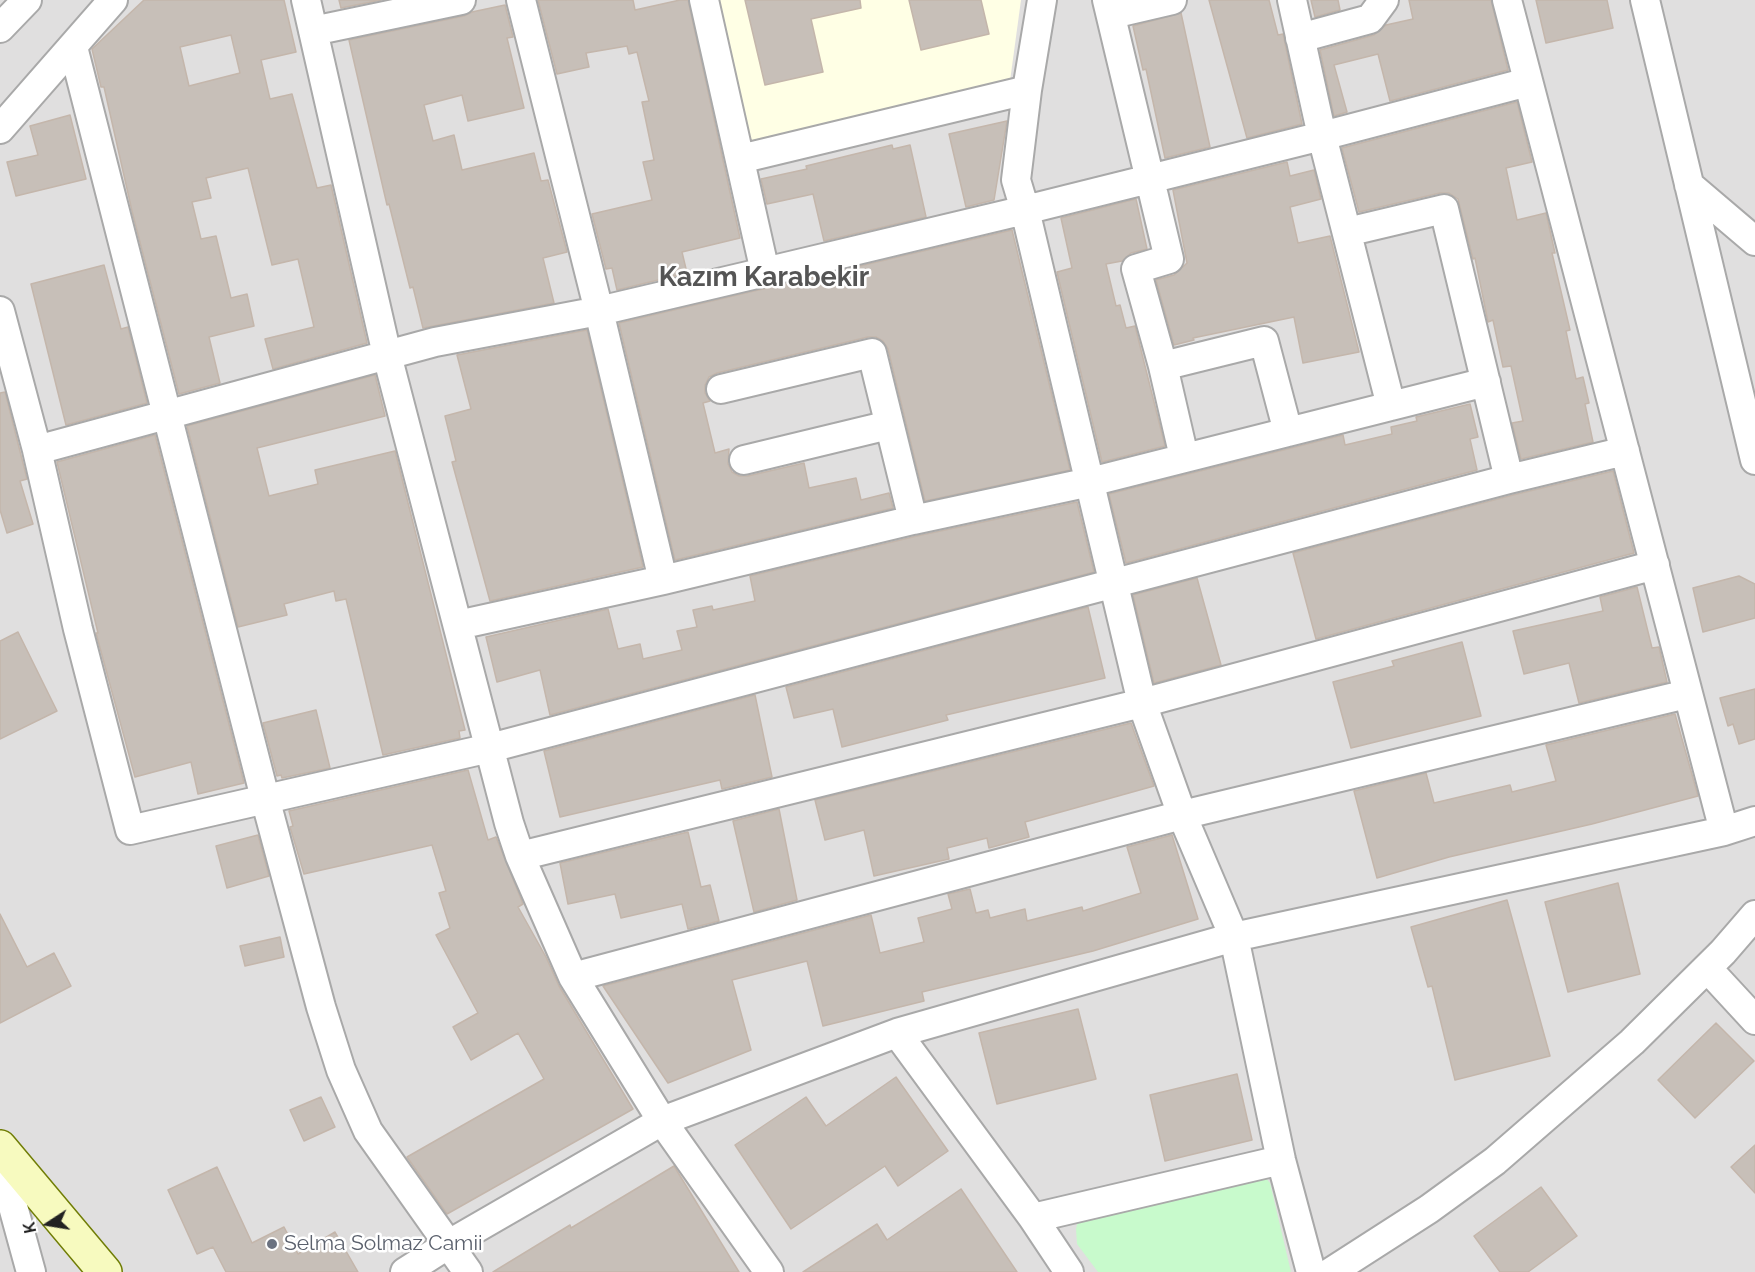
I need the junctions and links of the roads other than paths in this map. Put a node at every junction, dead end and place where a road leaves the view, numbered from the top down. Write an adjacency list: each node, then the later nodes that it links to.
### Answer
1 (27, 0): 14 (street)
2 (114, 0): 17 (street)
3 (306, 0): 15 (street)
4 (461, 0): 15 (street)
5 (522, 0): 30 (street)
6 (704, 0): 22 (street)
7 (1042, 0): 19 (street)
8 (1172, 0): 13 (street)
9 (1292, 0): 16 (street)
10 (1384, 0): 16 (street)
11 (1507, 0): 18 (street)
12 (1645, 0): 24 (street)
13 (1110, 7): 23 (street)
14 (0, 28)
15 (313, 31): 31 (street)
16 (1300, 38): 21 (street)
17 (73, 47): 20 (street); 36 (street)
18 (1528, 82): 21 (street); 40 (street)
19 (1027, 90): 22 (street); 25 (street)
20 (0, 129)
21 (1322, 136): 23 (street); 26 (street)
22 (740, 159): 28 (street)
23 (1151, 178): 25 (street); 32 (street)
24 (1689, 185): 27 (street); 43 (street)
25 (1025, 210): 28 (street); 45 (street)
26 (1347, 232): 33 (street); 35 (street)
27 (1755, 242)
28 (765, 272): 30 (street)
29 (0, 311): 39 (street)
30 (599, 311): 31 (street); 48 (street)
31 (387, 355): 36 (street); 50 (street)
32 (1163, 366): 38 (street); 41 (street)
33 (1486, 382): 35 (street); 44 (street)
34 (721, 389): 37 (street)
35 (1391, 406): 38 (street)
36 (166, 413): 39 (street); 54 (street)
37 (889, 425): 42 (street); 46 (street)
38 (1288, 432): 41 (street)
39 (37, 450): 54 (street)
40 (1625, 452): 44 (street); 47 (street)
41 (1184, 457): 45 (street)
42 (744, 460)
43 (1755, 460)
44 (1509, 479): 49 (street)
45 (1090, 483): 46 (street); 49 (street)
46 (913, 520): 48 (street)
47 (1654, 565): 51 (street); 52 (street)
48 (663, 580): 50 (street)
49 (1114, 583): 52 (street); 53 (street)
50 (458, 625): 53 (street)
51 (1687, 694): 55 (street); 57 (street)
52 (1142, 703): 55 (street); 58 (street)
53 (490, 748): 54 (street); 58 (street)
54 (265, 798): 70 (street)
55 (1182, 815): 60 (street); 62 (street)
56 (1755, 821): 57 (street)
57 (1724, 831): 60 (street)
58 (520, 856): 62 (street)
59 (1755, 915): 61 (street)
60 (1234, 936): 64 (street); 68 (street)
61 (1707, 968): 63 (street); 78 (street)
62 (573, 977): 65 (street)
63 (1755, 1020)
64 (897, 1033): 65 (street); 69 (street)
65 (662, 1122): 70 (street); 75 (street)
66 (0, 1147): 72 (street)
67 (0, 1159): 71 (street)
68 (1281, 1160): 69 (street); 77 (street)
69 (1033, 1218): 76 (street)
70 (449, 1244): 73 (street); 74 (street)
71 (31, 1272)
72 (105, 1272)
73 (405, 1272)
74 (468, 1272)
75 (769, 1272)
76 (1069, 1272)
77 (1311, 1272)
78 (1331, 1272)

